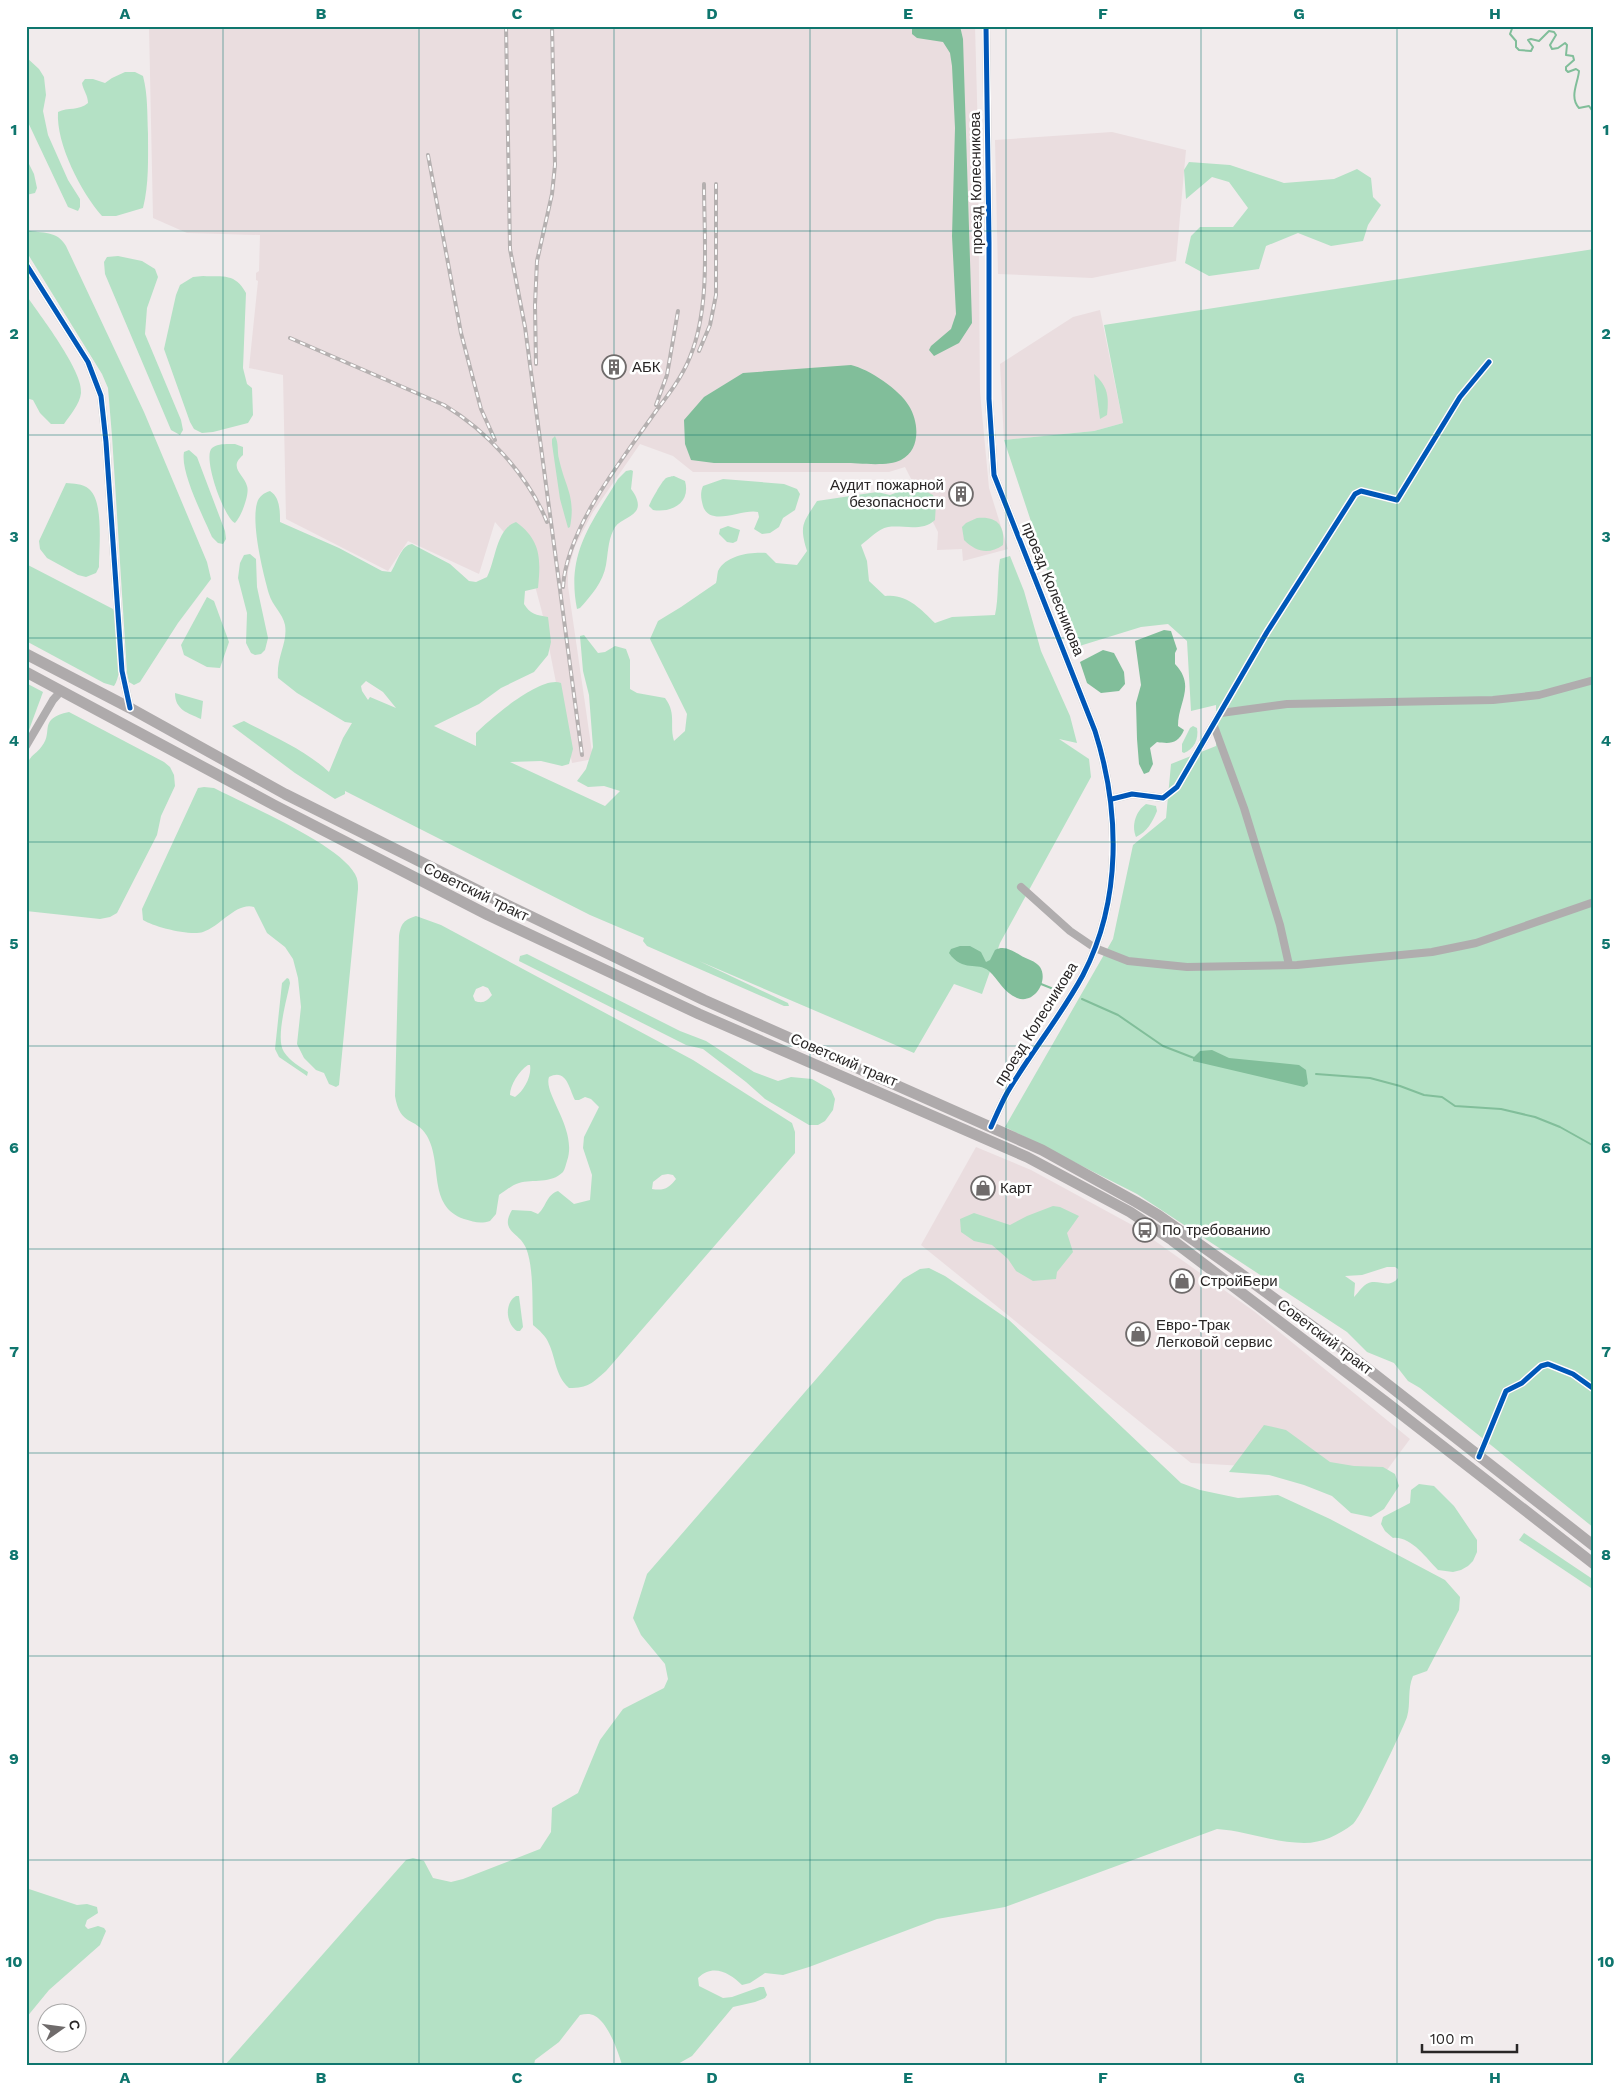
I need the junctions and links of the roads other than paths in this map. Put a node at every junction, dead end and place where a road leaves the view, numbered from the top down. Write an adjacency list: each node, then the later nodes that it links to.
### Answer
1 (986, 26): 12 (street, проезд Колесникова)
2 (26, 264): 8 (street)
3 (1489, 362): 9 (street)
4 (26, 654): 8 (highway, Советский тракт)
5 (26, 672): 7 (highway, Советский тракт)
6 (1594, 680): 9 (street)
7 (61, 691): 11 (street); 18 (highway, Советский тракт)
8 (130, 708): 17 (highway, Советский тракт)
9 (1221, 713): 10 (street)
10 (1214, 726): 12 (street); 16 (street)
11 (26, 746)
12 (1112, 799): 15 (street, проезд Колесникова)
13 (1022, 886): 15 (street)
14 (1594, 902): 16 (street)
15 (1095, 948): 16 (street); 17 (street, проезд Колесникова)
16 (1289, 965)
17 (990, 1127): 18 (highway); 20 (highway, Советский тракт)
18 (985, 1138): 22 (highway, Советский тракт)
19 (1594, 1389): 20 (street)
20 (1479, 1457): 21 (highway, Советский тракт)
21 (1594, 1546)
22 (1594, 1564)

